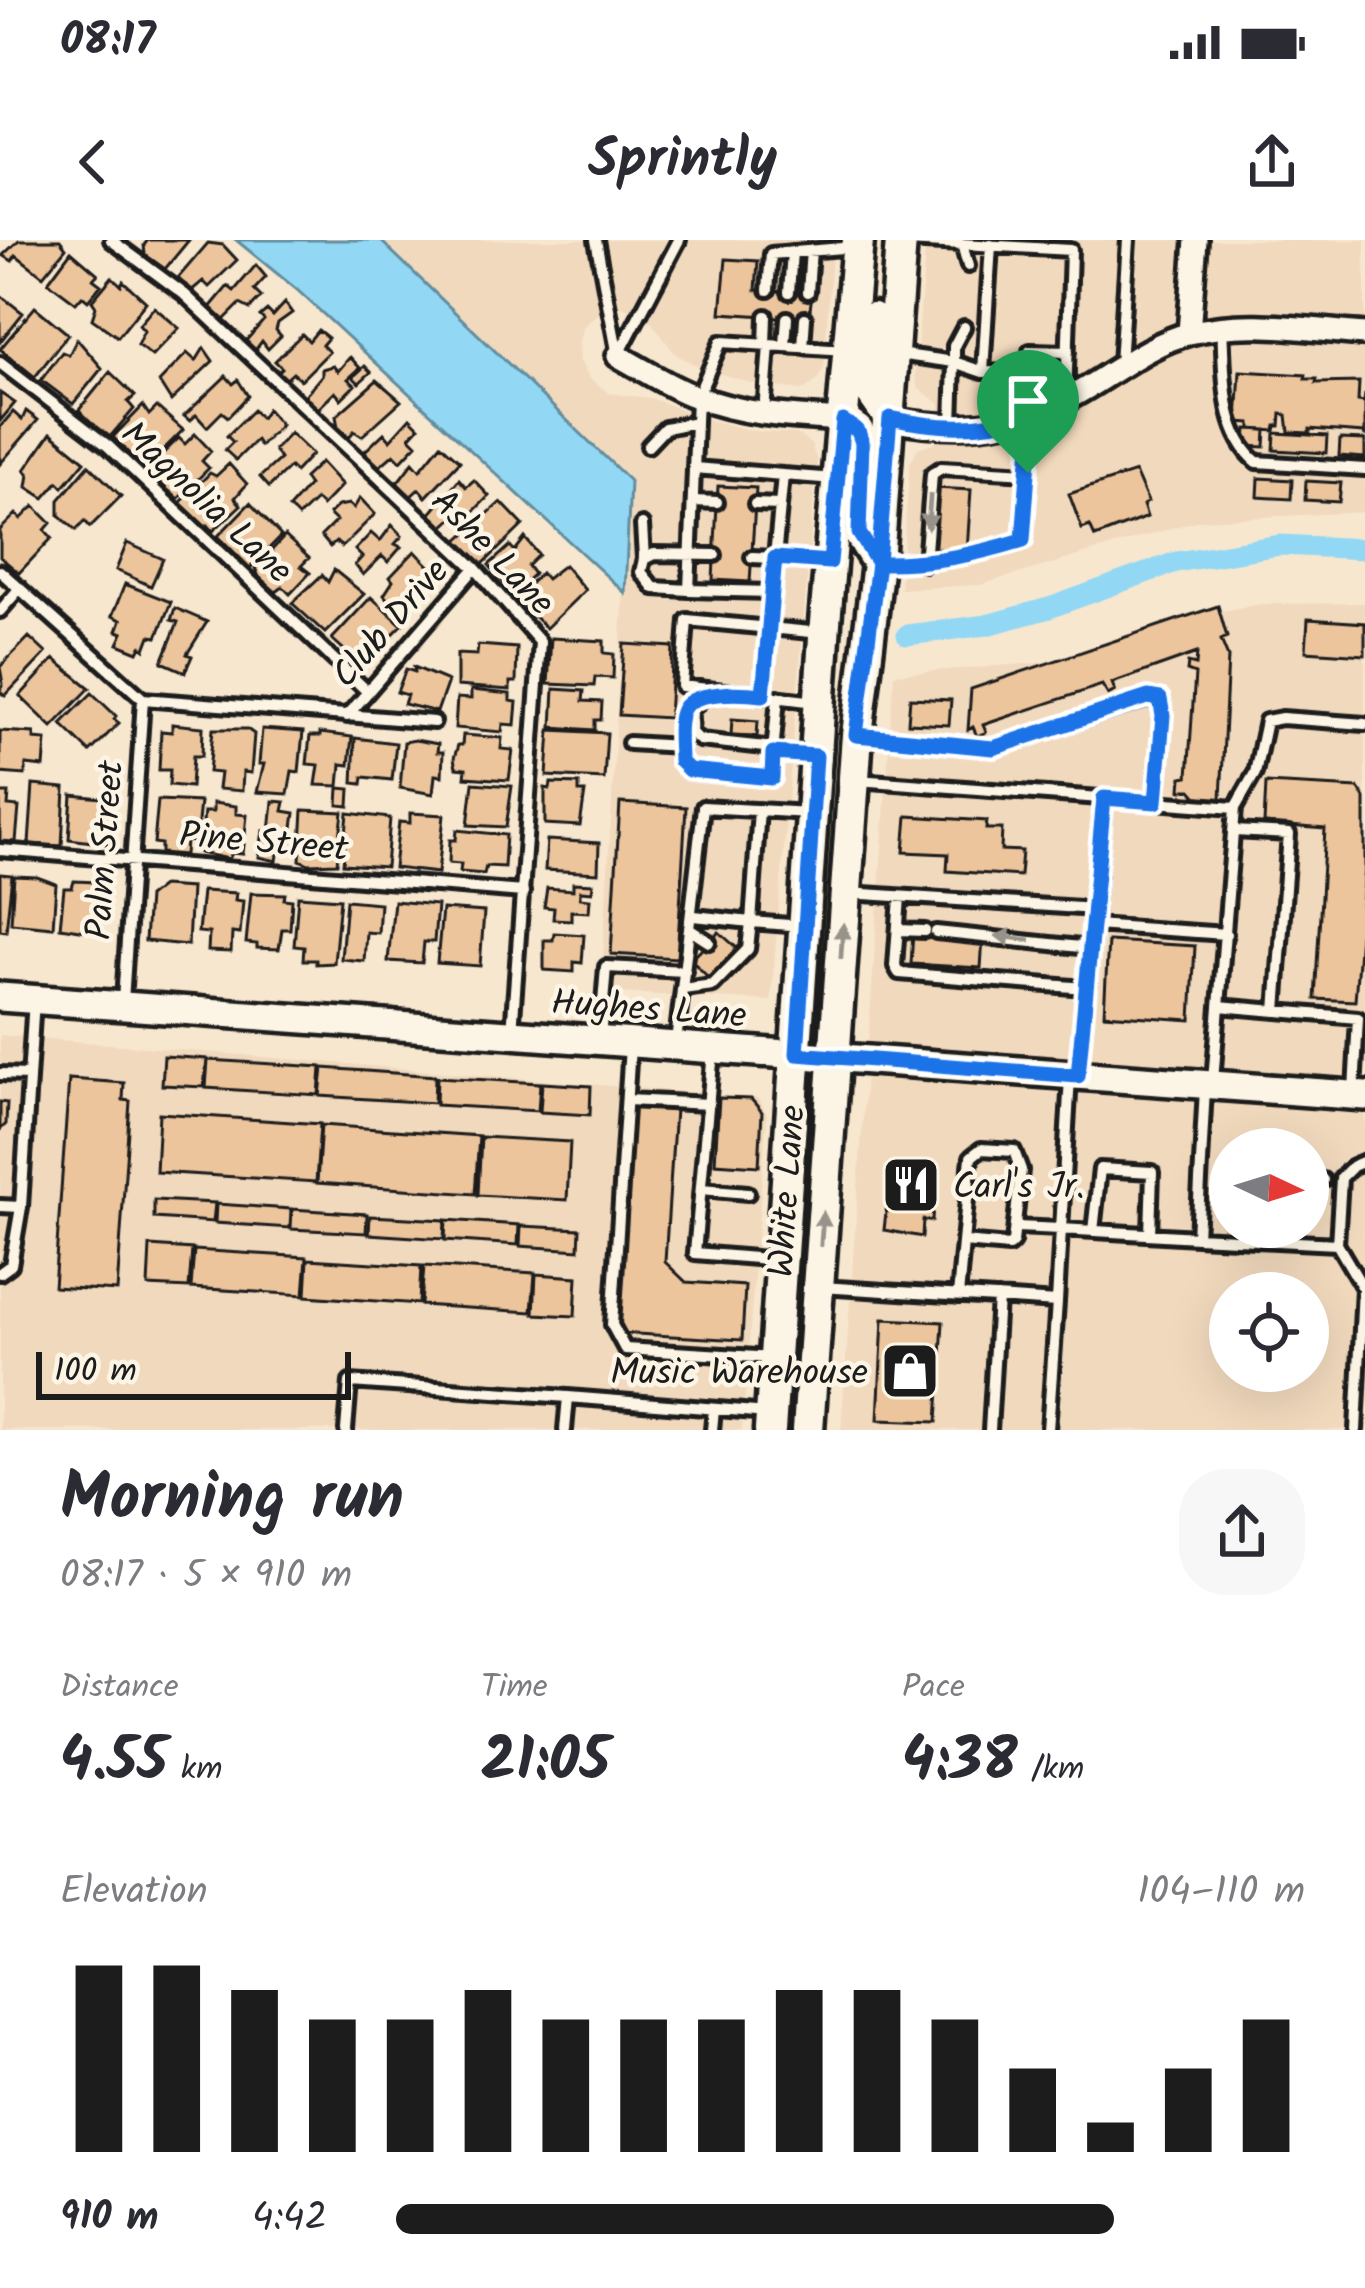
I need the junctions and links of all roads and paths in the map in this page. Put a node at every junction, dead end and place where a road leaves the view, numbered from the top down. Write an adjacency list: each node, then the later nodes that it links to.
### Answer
1 (111, 240): 65 (lane, Ashe Lane)
2 (596, 240): 32 (lane)
3 (679, 240): 32 (lane)
4 (901, 240): 11 (lane); 31 (main road, White Lane)
5 (1128, 240): 35 (lane)
6 (1196, 240): 22 (street)
7 (864, 242): 9 (lane); 28 (main road, White Lane); 42 (main road)
8 (991, 245): 11 (lane); 30 (lane); 36 (lane)
9 (811, 250): 10 (lane); 15 (lane)
10 (792, 252): 13 (lane); 14 (lane)
11 (964, 254): 12 (lane)
12 (951, 263)
13 (768, 290)
14 (789, 292)
15 (808, 292)
16 (766, 316): 24 (lane)
17 (787, 317): 25 (lane)
18 (805, 319): 27 (lane)
19 (947, 325): 26 (lane)
20 (964, 327): 26 (lane)
21 (1222, 328): 22 (street); 23 (street); 48 (lane)
22 (1189, 333): 35 (street)
23 (1365, 334)
24 (767, 345): 25 (lane); 38 (lane); 40 (lane)
25 (785, 345): 27 (lane)
26 (954, 346): 33 (lane)
27 (803, 347): 28 (lane)
28 (850, 350): 43 (main road, White Lane)
29 (1030, 351): 30 (lane)
30 (1068, 352): 37 (lane)
31 (894, 353): 33 (lane); 42 (main road, White Lane)
32 (618, 356): 38 (street)
33 (954, 362): 36 (lane); 45 (lane)
34 (0, 363): 74 (lane, Magnolia Lane)
35 (1120, 364): 39 (street)
36 (983, 372): 37 (lane)
37 (1067, 374): 39 (lane)
38 (697, 398): 40 (street); 44 (lane)
39 (1066, 399): 41 (street)
40 (764, 414): 43 (street)
41 (1032, 414): 45 (street); 49 (lane)
42 (890, 418): 45 (street); 63 (main road, White Lane)
43 (843, 421): 51 (main road, White Lane); 63 (main road)
44 (696, 422): 46 (lane); 47 (lane)
45 (952, 428)
46 (648, 446)
47 (694, 468): 50 (lane); 52 (lane)
48 (1365, 469)
49 (1028, 473): 64 (lane); 64 (lane, one-way to 64)
50 (782, 476): 51 (lane); 55 (lane)
51 (838, 479): 62 (main road, White Lane)
52 (693, 501): 53 (lane); 57 (lane)
53 (717, 502)
54 (755, 504): 55 (lane)
55 (779, 505): 60 (lane)
56 (642, 525): 61 (lane)
57 (691, 555): 58 (lane); 61 (lane); 68 (lane)
58 (715, 555)
59 (752, 557): 60 (lane)
60 (775, 558): 62 (lane); 69 (lane)
61 (644, 559): 68 (lane)
62 (830, 562): 72 (main road, White Lane)
63 (878, 563): 64 (lane); 83 (main road, White Lane)
64 (925, 564)
65 (476, 568): 74 (lane, Club Drive); 97 (lane, Ashe Lane)
66 (0, 571): 67 (lane)
67 (20, 588): 70 (lane); 77 (lane)
68 (689, 590): 69 (lane)
69 (772, 592): 71 (lane)
70 (0, 611)
71 (769, 628): 72 (lane); 73 (lane); 75 (lane)
72 (824, 633): 79 (main road, White Lane)
73 (729, 691): 75 (lane); 78 (lane)
74 (368, 692): 80 (lane, Club Drive)
75 (763, 695): 76 (lane)
76 (778, 697): 79 (lane); 86 (lane)
77 (143, 699): 80 (lane, Club Drive); 96 (lane, Palm Street)
78 (700, 699): 85 (lane); 86 (lane)
79 (819, 702): 87 (main road, White Lane)
80 (347, 716): 81 (lane, Club Drive)
81 (434, 722)
82 (1365, 724): 91 (lane)
83 (856, 735): 88 (main road, White Lane); 90 (lane)
84 (629, 743): 85 (lane)
85 (680, 746): 86 (lane)
86 (774, 750): 87 (lane)
87 (816, 756): 93 (main road, White Lane)
88 (854, 780): 89 (lane); 98 (main road, White Lane)
89 (1104, 798): 90 (lane); 100 (lane)
90 (1156, 802): 91 (lane)
91 (1235, 808): 94 (lane)
92 (760, 810): 93 (lane); 101 (lane); 102 (lane)
93 (812, 813): 104 (main road, White Lane)
94 (1234, 831): 107 (lane); 117 (lane)
95 (0, 850): 96 (lane, Pine Street)
96 (134, 860): 97 (lane, Pine Street); 115 (lane, Palm Street)
97 (523, 892): 118 (lane, Ashe Lane)
98 (845, 893): 99 (lane); 124 (main road, White Lane, one-way to 98)
99 (900, 897): 100 (lane); 105 (lane)
100 (1095, 909): 103 (lane)
101 (694, 916): 102 (lane); 106 (lane)
102 (751, 922): 104 (lane); 112 (lane)
103 (1094, 925): 107 (lane); 109 (lane)
104 (805, 926): 123 (main road, White Lane)
105 (898, 930): 109 (lane, one-way to 105); 111 (lane)
106 (692, 931): 108 (lane); 110 (lane)
107 (1226, 934): 116 (lane)
108 (709, 942)
109 (1090, 948): 111 (lane)
110 (686, 971): 112 (lane); 119 (lane)
111 (1085, 988): 127 (lane)
112 (683, 989): 121 (lane)
113 (0, 997): 114 (street, Hughes Lane)
114 (34, 999): 115 (street, Hughes Lane); 126 (lane)
115 (122, 1005): 118 (street, Hughes Lane)
116 (1219, 1006): 117 (lane); 128 (lane)
117 (1276, 1011): 129 (lane)
118 (512, 1034): 119 (street, Hughes Lane)
119 (600, 1040): 120 (street, Hughes Lane)
120 (631, 1042): 121 (street, Hughes Lane); 130 (lane)
121 (676, 1046): 122 (street, Hughes Lane)
122 (713, 1048): 123 (street, Hughes Lane); 131 (lane)
123 (797, 1054): 124 (street, Hughes Lane); 146 (main road, White Lane)
124 (833, 1058): 127 (street, Hughes Lane); 148 (main road, White Lane, one-way to 124)
125 (0, 1074): 126 (lane)
126 (28, 1075): 136 (lane)
127 (1074, 1075): 128 (street, Hughes Lane); 138 (lane)
128 (1209, 1085): 129 (street, Hughes Lane); 142 (lane)
129 (1359, 1096)
130 (627, 1100): 131 (lane); 152 (lane)
131 (709, 1103): 133 (lane)
132 (1365, 1161): 145 (lane)
133 (701, 1190): 134 (lane); 146 (lane)
134 (748, 1193)
135 (0, 1206): 136 (lane)
136 (21, 1208): 147 (lane)
137 (1017, 1227): 138 (lane); 143 (lane); 143 (lane)
138 (1061, 1229): 139 (lane); 151 (lane)
139 (1093, 1231): 140 (lane); 140 (lane)
140 (1150, 1234): 142 (lane)
141 (1209, 1236): 142 (lane)
142 (1198, 1237)
143 (963, 1242): 149 (lane)
144 (1329, 1243): 145 (lane)
145 (1337, 1244): 162 (lane)
146 (782, 1260): 152 (main road, White Lane)
147 (0, 1273)
148 (818, 1286): 149 (lane); 159 (main road, White Lane)
149 (958, 1296): 150 (lane)
150 (998, 1298): 151 (lane); 160 (lane)
151 (1058, 1302): 161 (lane)
152 (775, 1358): 155 (main road, White Lane)
153 (568, 1397): 154 (lane); 156 (lane); 157 (lane)
154 (714, 1409): 155 (lane); 158 (lane)
155 (771, 1422)
156 (346, 1430)
157 (565, 1430)
158 (712, 1430)
159 (808, 1430)
160 (990, 1430)
161 (1048, 1430)
162 (1356, 1430)

